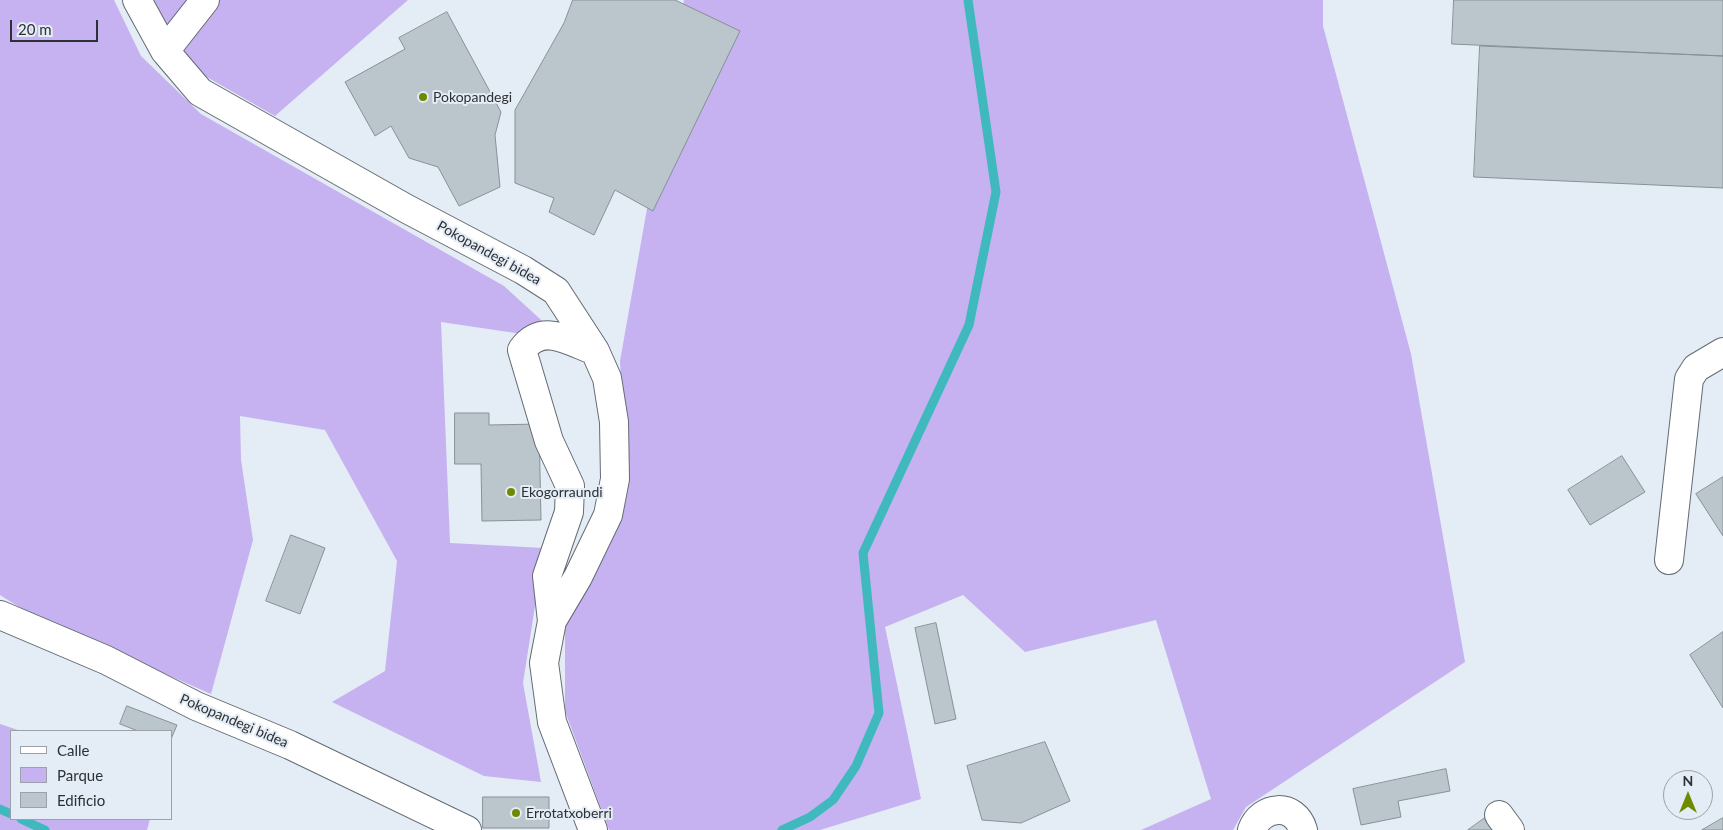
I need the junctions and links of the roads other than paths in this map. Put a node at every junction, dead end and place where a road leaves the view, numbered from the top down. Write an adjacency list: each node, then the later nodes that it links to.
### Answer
1 (137, 0): 3 (street, Pokopandegi bidea)
2 (205, 0): 3 (street)
3 (165, 51): 4 (street, Pokopandegi bidea)
4 (595, 351): 8 (street, Pokopandegi bidea); 8 (street)
5 (1723, 352): 6 (street)
6 (1668, 560)
7 (0, 615): 9 (street, Pokopandegi bidea)
8 (552, 621): 10 (street, Pokopandegi bidea)
9 (467, 830)
10 (593, 830)
11 (1252, 830): 12 (street)
12 (1303, 830)

